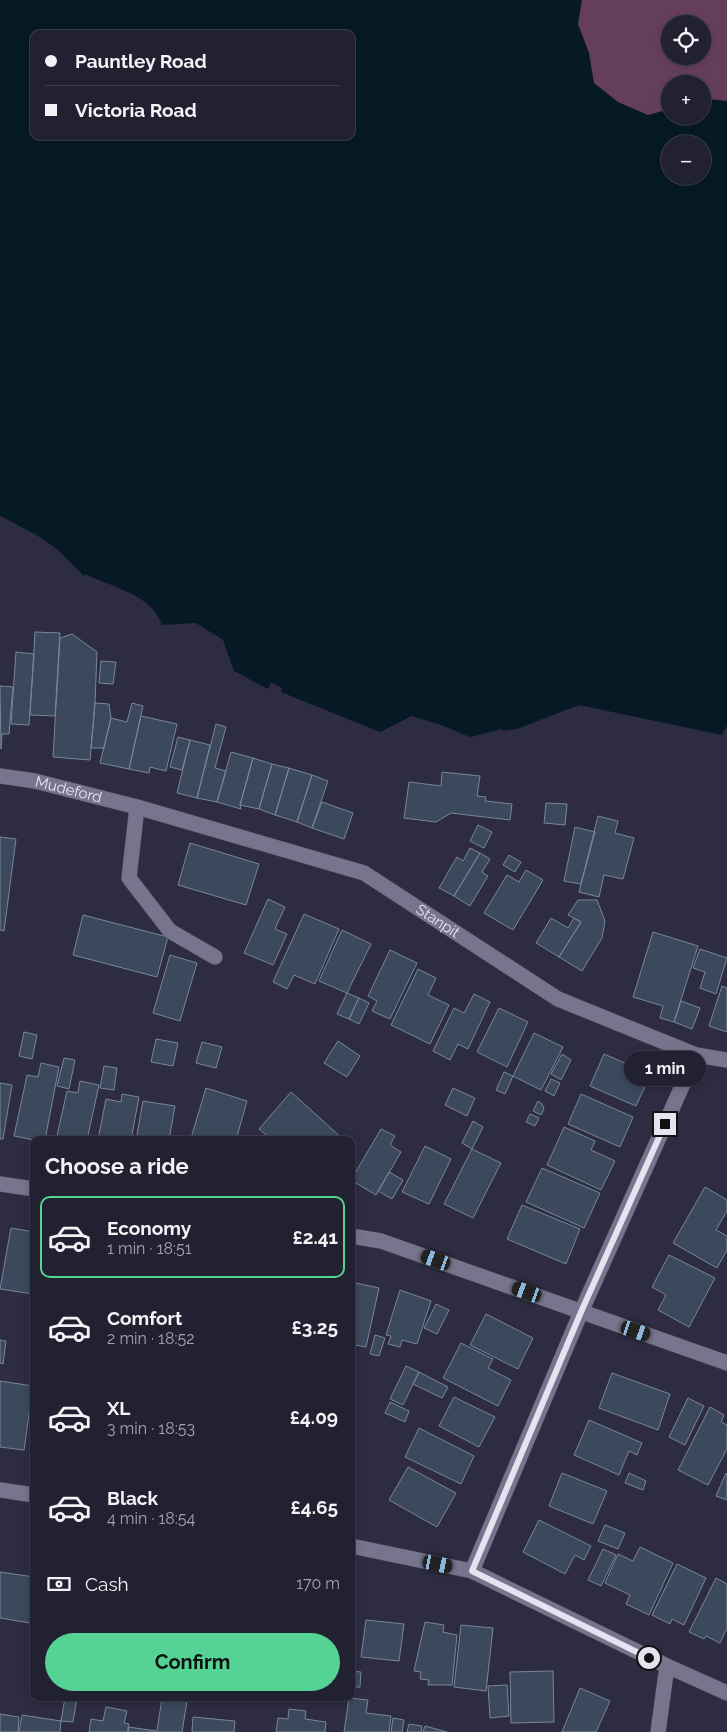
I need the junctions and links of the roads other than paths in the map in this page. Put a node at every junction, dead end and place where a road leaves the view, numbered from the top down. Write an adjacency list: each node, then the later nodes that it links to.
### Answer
1 (0, 776): 2 (street, Mudeford)
2 (137, 807): 3 (street); 4 (street, Stanpit)
3 (215, 956)
4 (696, 1055): 5 (street, Stanpit); 9 (street)
5 (727, 1060)
6 (0, 1184): 7 (street)
7 (30, 1188)
8 (355, 1237): 9 (street)
9 (581, 1312): 10 (street); 14 (street)
10 (727, 1363)
11 (0, 1490): 12 (street)
12 (30, 1494)
13 (355, 1547): 14 (street)
14 (472, 1571): 15 (street)
15 (667, 1666): 16 (street); 17 (street)
16 (727, 1693)
17 (658, 1732)

